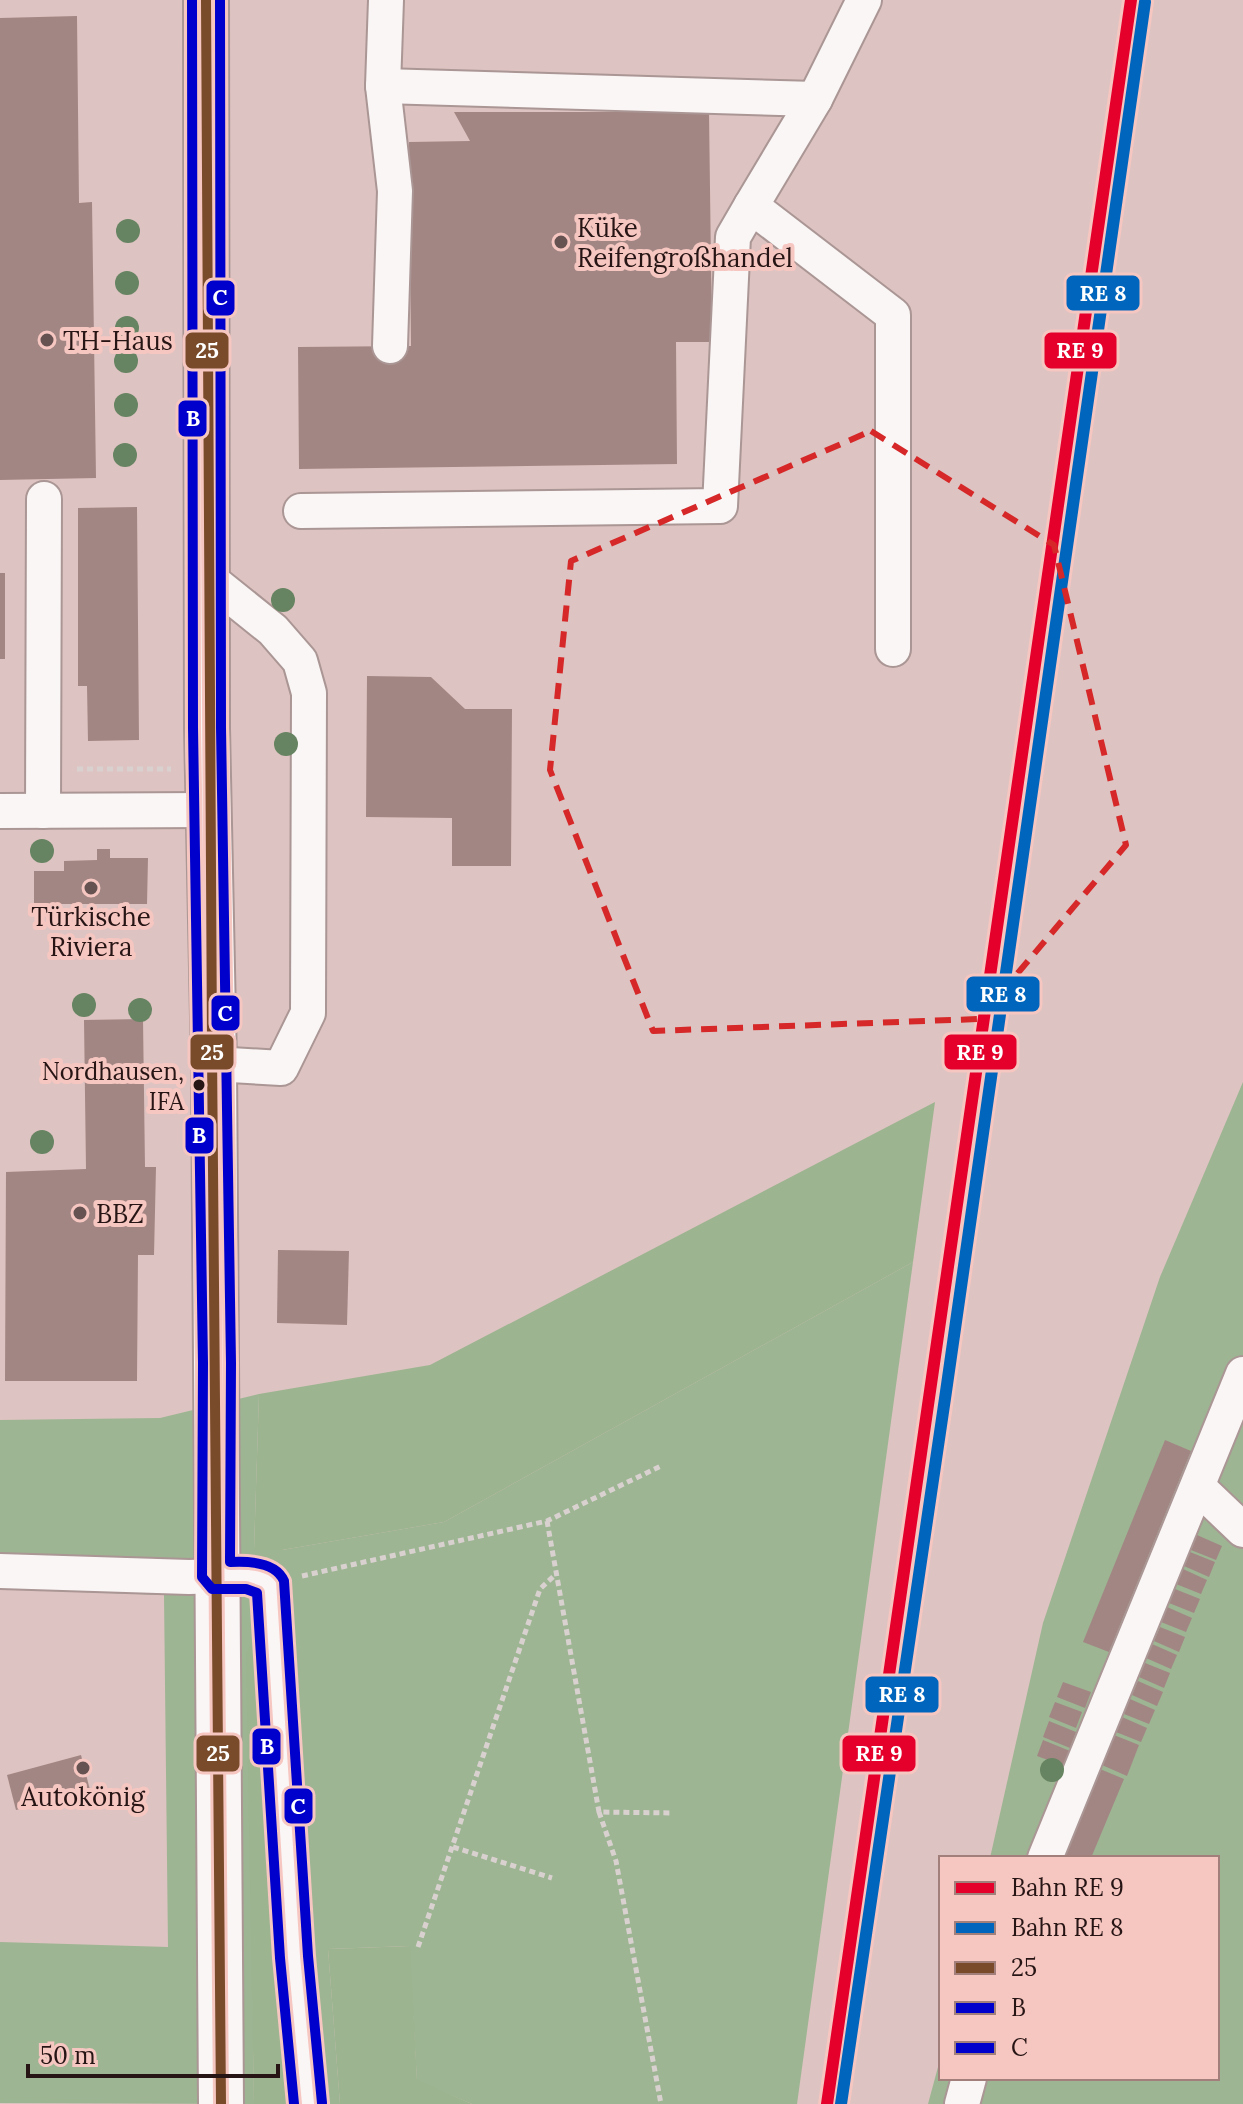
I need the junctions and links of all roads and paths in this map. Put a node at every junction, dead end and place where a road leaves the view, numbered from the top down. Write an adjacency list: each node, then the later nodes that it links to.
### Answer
1 (206, 0): 10 (main road)
2 (386, 0): 4 (street)
3 (864, 0): 5 (street)
4 (383, 86): 5 (street); 7 (street)
5 (815, 99): 6 (street)
6 (751, 206): 9 (street); 11 (street)
7 (390, 346)
8 (44, 499): 13 (street)
9 (301, 511)
10 (207, 577): 14 (main road); 17 (street)
11 (893, 649)
12 (179, 769): 13 (path)
13 (43, 770): 16 (street)
14 (209, 810): 16 (street); 17 (main road)
15 (0, 811): 16 (street)
16 (43, 811)
17 (214, 1064): 25 (main road)
18 (1243, 1374): 20 (street)
19 (661, 1466): 21 (path)
20 (1199, 1488): 22 (street); 30 (street)
21 (547, 1521): 24 (path); 26 (path)
22 (1243, 1530)
23 (0, 1571): 25 (street)
24 (556, 1574): 27 (path); 29 (path)
25 (216, 1576): 26 (street); 34 (main road)
26 (270, 1583): 35 (street)
27 (599, 1812): 28 (path); 36 (path)
28 (673, 1813)
29 (453, 1847): 31 (path); 32 (path)
30 (1046, 1856)
31 (552, 1878)
32 (418, 1947)
33 (968, 2080): 37 (street)
34 (221, 2104)
35 (308, 2104)
36 (661, 2104)
37 (962, 2104)

